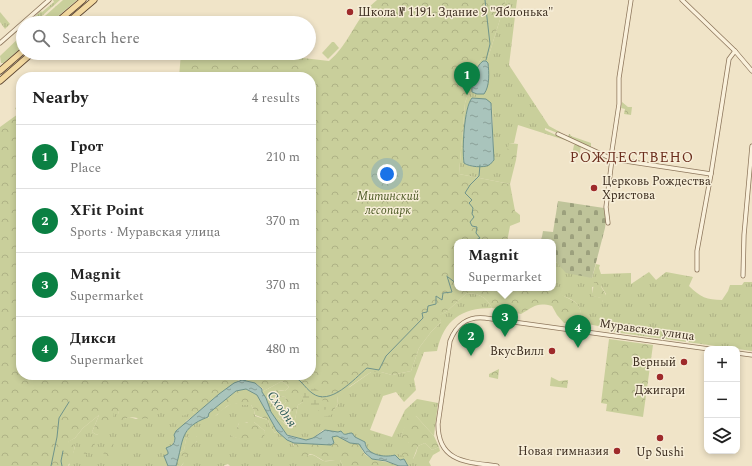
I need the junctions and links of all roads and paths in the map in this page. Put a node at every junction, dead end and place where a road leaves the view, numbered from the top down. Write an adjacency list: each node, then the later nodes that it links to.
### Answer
1 (49, 0): 6 (street)
2 (83, 0): 7 (main road)
3 (94, 0): 8 (main road)
4 (631, 0): 19 (street)
5 (682, 0): 11 (street)
6 (31, 16)
7 (64, 16)
8 (75, 16)
9 (16, 29): 10 (street)
10 (0, 43)
11 (734, 52): 15 (street); 20 (street)
12 (16, 58): 14 (main road)
13 (24, 60): 16 (main road)
14 (0, 71)
15 (752, 71)
16 (0, 81)
17 (558, 134): 19 (street)
18 (752, 146): 23 (street)
19 (612, 158): 20 (street); 21 (street)
20 (711, 174): 22 (street)
21 (608, 223)
22 (697, 270)
23 (743, 276)
24 (704, 348): 27 (street, Муравская улица)
25 (740, 353): 26 (street)
26 (752, 355)
27 (497, 466)

